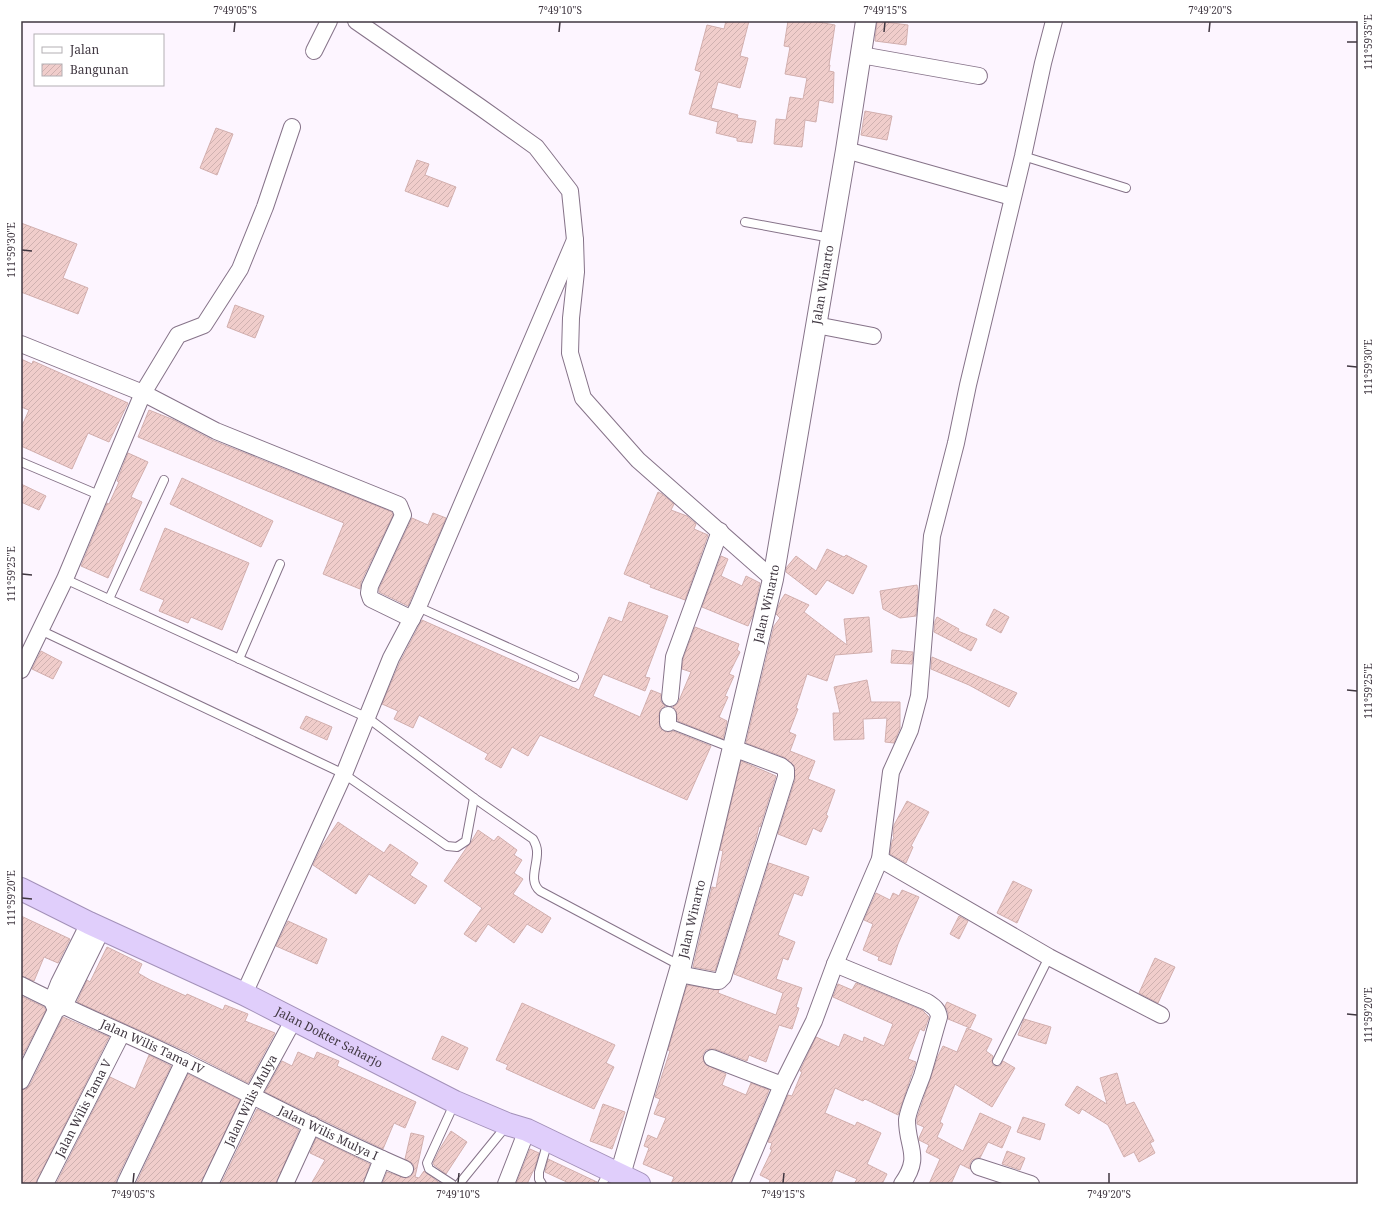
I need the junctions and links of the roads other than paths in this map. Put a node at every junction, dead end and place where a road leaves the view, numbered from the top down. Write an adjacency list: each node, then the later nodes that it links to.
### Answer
1 (329, 21): 5 (street)
2 (356, 21): 15 (street)
3 (866, 21): 6 (street, Jalan Winarto)
4 (1054, 21): 10 (street)
5 (314, 52)
6 (861, 55): 7 (street); 9 (street, Jalan Winarto)
7 (978, 76)
8 (292, 127): 19 (street)
9 (846, 150): 12 (street); 14 (street, Jalan Winarto)
10 (1023, 156): 11 (lane); 12 (street)
11 (1126, 188)
12 (1012, 198): 39 (street)
13 (745, 222): 14 (lane)
14 (831, 238): 16 (street, Jalan Winarto)
15 (576, 240): 23 (street); 28 (street)
16 (816, 325): 17 (street); 25 (street, Jalan Winarto)
17 (873, 336)
18 (21, 344): 19 (street)
19 (143, 393): 22 (street); 28 (street)
20 (21, 462): 22 (lane)
21 (164, 480): 27 (lane)
22 (99, 495): 26 (street)
23 (720, 531): 25 (street); 33 (street)
24 (280, 564): 30 (lane)
25 (773, 578): 36 (street, Jalan Winarto)
26 (65, 579): 27 (lane); 29 (street)
27 (109, 599): 30 (lane)
28 (415, 613): 32 (lane); 34 (street)
29 (40, 630): 31 (street); 37 (lane)
30 (239, 659): 34 (lane)
31 (21, 670)
32 (574, 677)
33 (670, 698)
34 (368, 718): 37 (street); 38 (lane)
35 (668, 719): 36 (lane)
36 (733, 748): 44 (street, Jalan Winarto); 44 (street)
37 (344, 774): 38 (lane); 46 (street)
38 (474, 798): 44 (lane)
39 (880, 859): 42 (street); 43 (street)
40 (21, 889): 41 (highway, Jalan Dokter Saharjo)
41 (95, 926): 46 (highway, Jalan Dokter Saharjo); 47 (street)
42 (1049, 957): 48 (street); 53 (lane)
43 (835, 964): 55 (street); 75 (street)
44 (680, 970): 64 (street, Jalan Winarto)
45 (21, 985): 47 (street, Jalan Wilis Tama IV)
46 (244, 994): 49 (highway, Jalan Dokter Saharjo)
47 (57, 1006): 50 (street, Jalan Wilis Tama IV); 54 (street)
48 (1161, 1015)
49 (294, 1019): 56 (street, Jalan Wilis Mulya); 57 (highway, Jalan Dokter Saharjo)
50 (122, 1033): 52 (street, Jalan Wilis Tama IV); 65 (street, Jalan Wilis Tama V)
51 (712, 1058): 55 (street)
52 (184, 1061): 56 (street, Jalan Wilis Tama IV); 66 (street)
53 (997, 1061)
54 (21, 1081)
55 (782, 1085): 74 (street)
56 (252, 1096): 58 (street, Jalan Wilis Mulya I); 67 (street, Jalan Wilis Mulya)
57 (455, 1102): 59 (highway, Jalan Dokter Saharjo); 70 (lane)
58 (312, 1125): 61 (street, Jalan Wilis Mulya I); 68 (street)
59 (517, 1127): 60 (highway, Jalan Dokter Saharjo); 71 (lane); 72 (street)
60 (548, 1140): 64 (highway, Jalan Dokter Saharjo); 73 (lane)
61 (382, 1159): 63 (street, Jalan Wilis Mulya I); 69 (street)
62 (979, 1167): 76 (street)
63 (405, 1169)
64 (624, 1180)
65 (45, 1184)
66 (125, 1184)
67 (210, 1184)
68 (285, 1184)
69 (372, 1184)
70 (452, 1184)
71 (459, 1184)
72 (506, 1184)
73 (542, 1184)
74 (740, 1184)
75 (902, 1184)
76 (1031, 1184)

